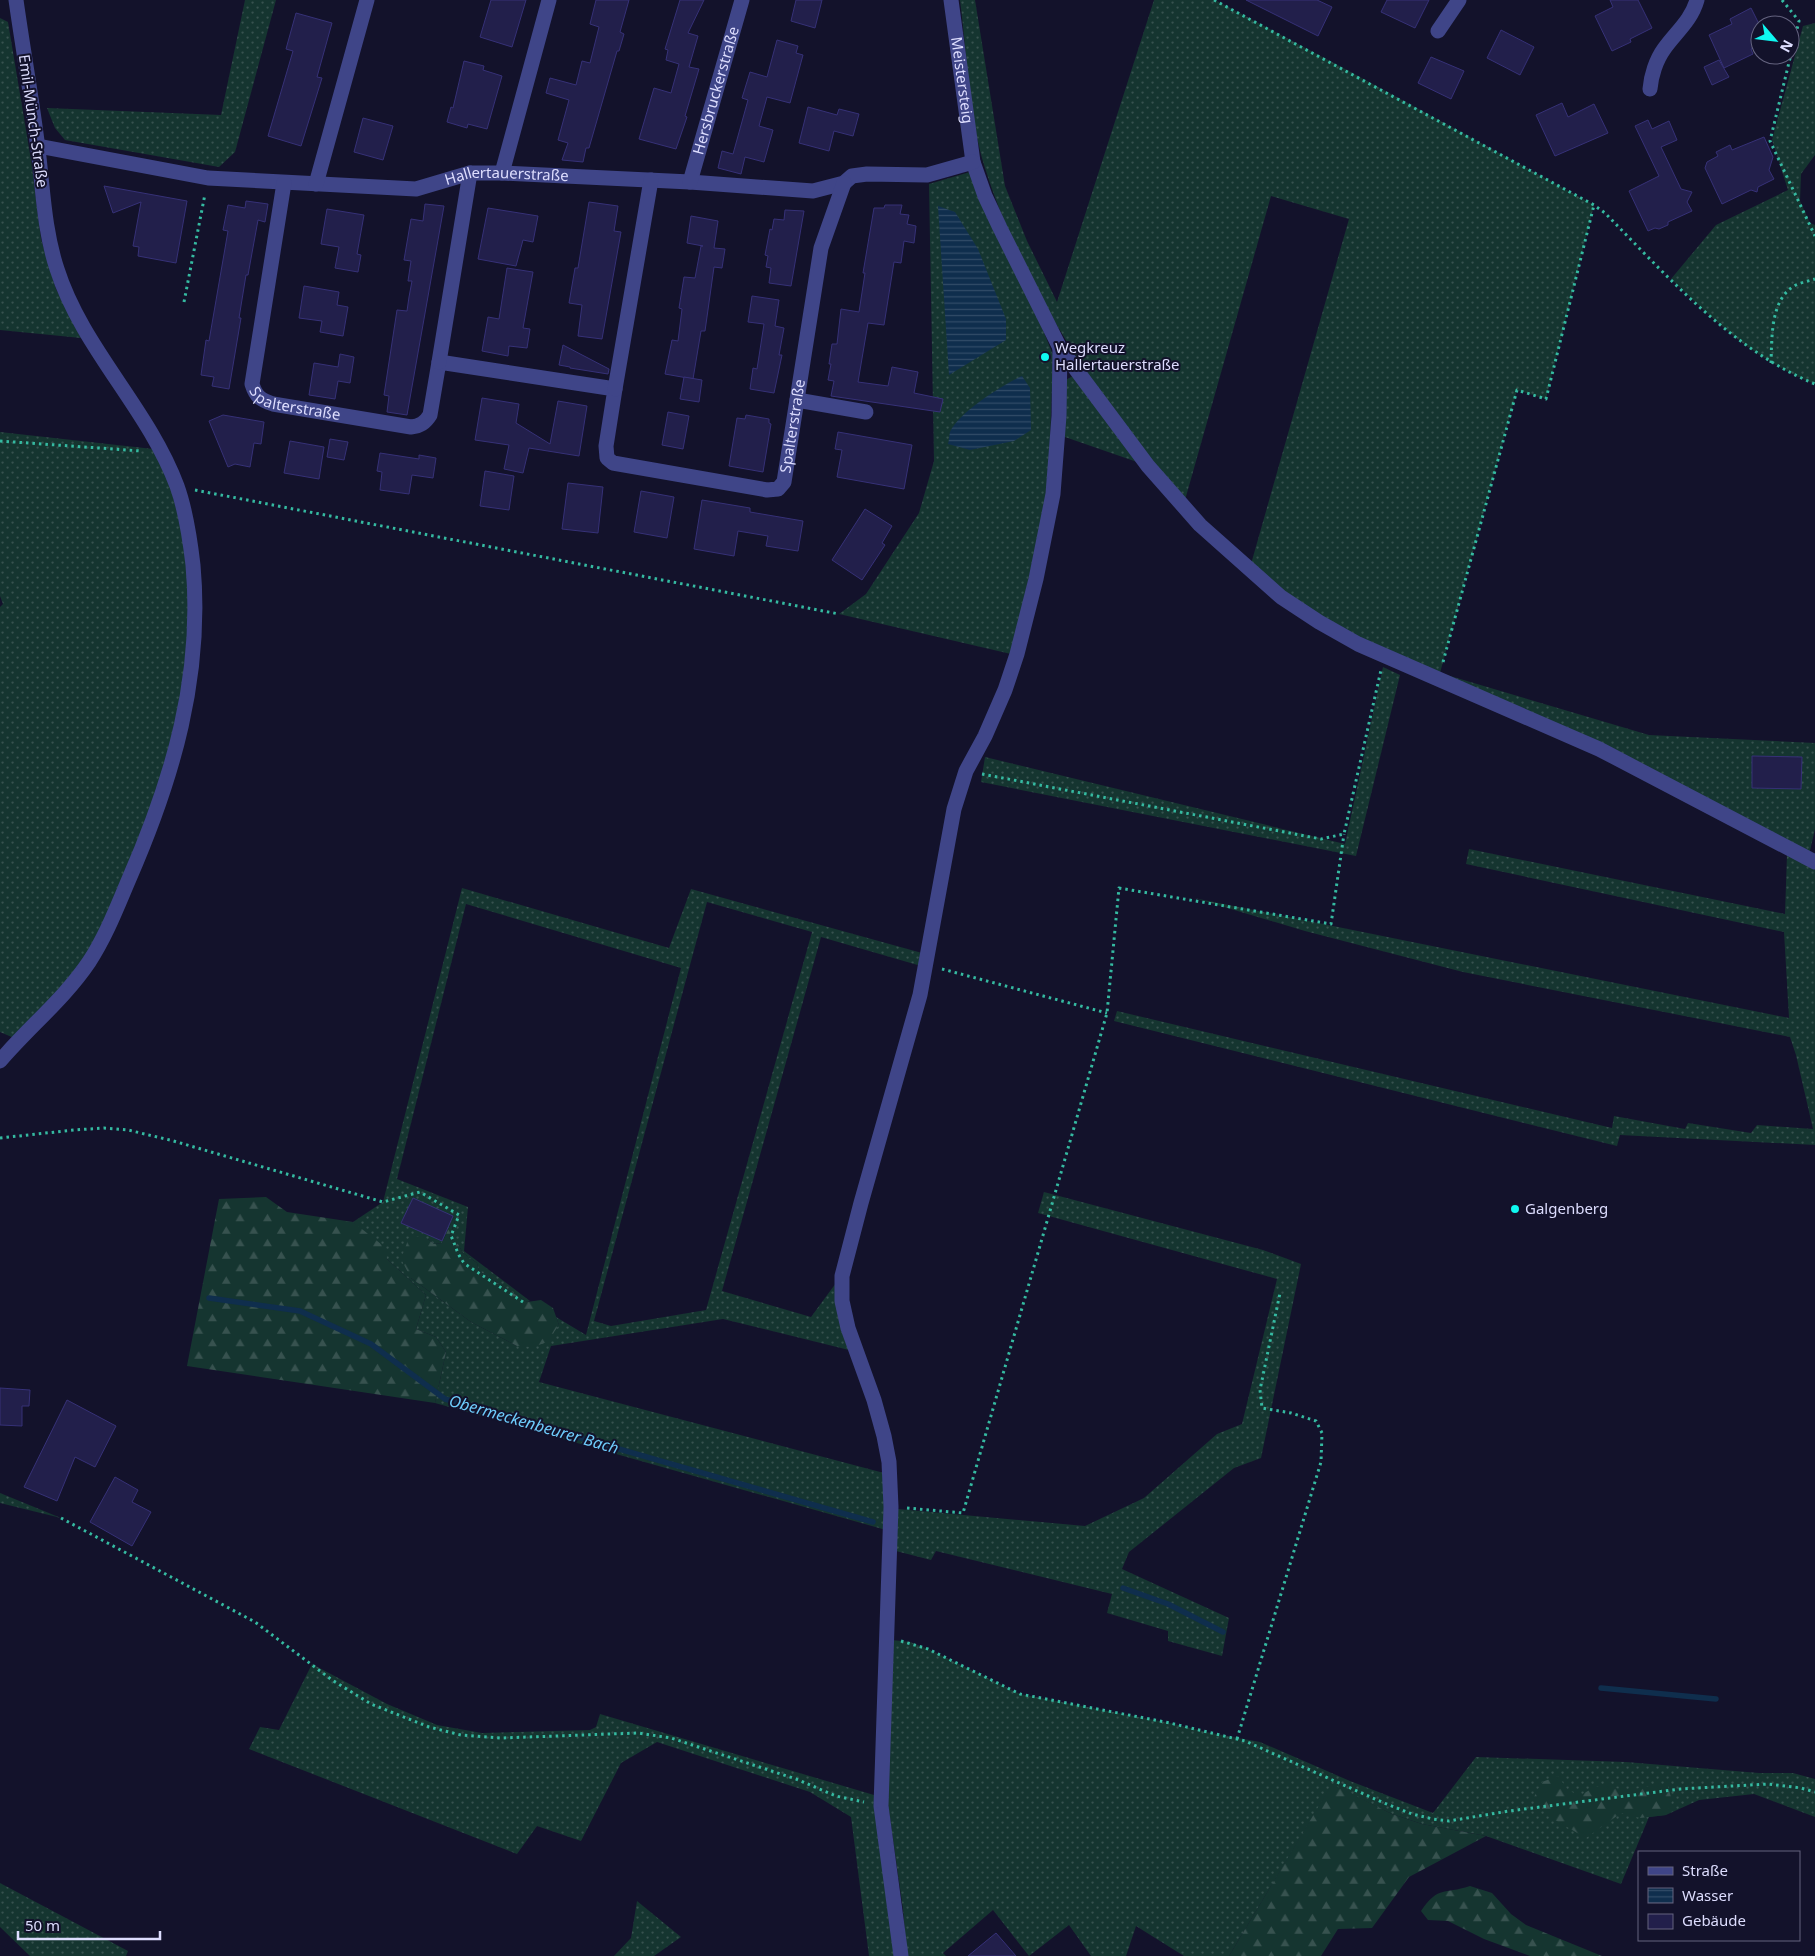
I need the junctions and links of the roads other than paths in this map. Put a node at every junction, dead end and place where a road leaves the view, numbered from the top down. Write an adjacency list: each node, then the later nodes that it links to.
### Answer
1 (16, 0): 10 (street, Emil-Münch-Straße)
2 (367, 0): 18 (street)
3 (549, 0): 13 (street)
4 (742, 0): 15 (street, Hersbruckerstraße)
5 (952, 0): 11 (street, Meistersteig)
6 (1459, 0): 8 (street)
7 (1697, 0): 9 (street)
8 (1438, 31)
9 (1650, 89)
10 (38, 146): 16 (street, Hallertauerstraße); 25 (street, Emil-Münch-Straße)
11 (973, 162): 17 (street, Hallertauerstraße); 19 (street, Meistersteig)
12 (470, 173): 13 (street, Hallertauerstraße); 18 (street, Hallertauerstraße); 20 (street, Spalterstraße)
13 (502, 173): 14 (street, Hallertauerstraße)
14 (651, 180): 15 (street, Hallertauerstraße); 21 (street, Spalterstraße)
15 (690, 182): 17 (street, Hallertauerstraße)
16 (284, 183): 18 (street, Hallertauerstraße); 20 (street, Spalterstraße)
17 (844, 183): 22 (street, Spalterstraße)
18 (316, 184)
19 (1060, 348): 24 (street, Meistersteig); 26 (street)
20 (439, 362): 21 (street)
21 (614, 390): 22 (street, Spalterstraße)
22 (797, 400): 23 (street)
23 (866, 412)
24 (1815, 862)
25 (0, 1061)
26 (901, 1956)

